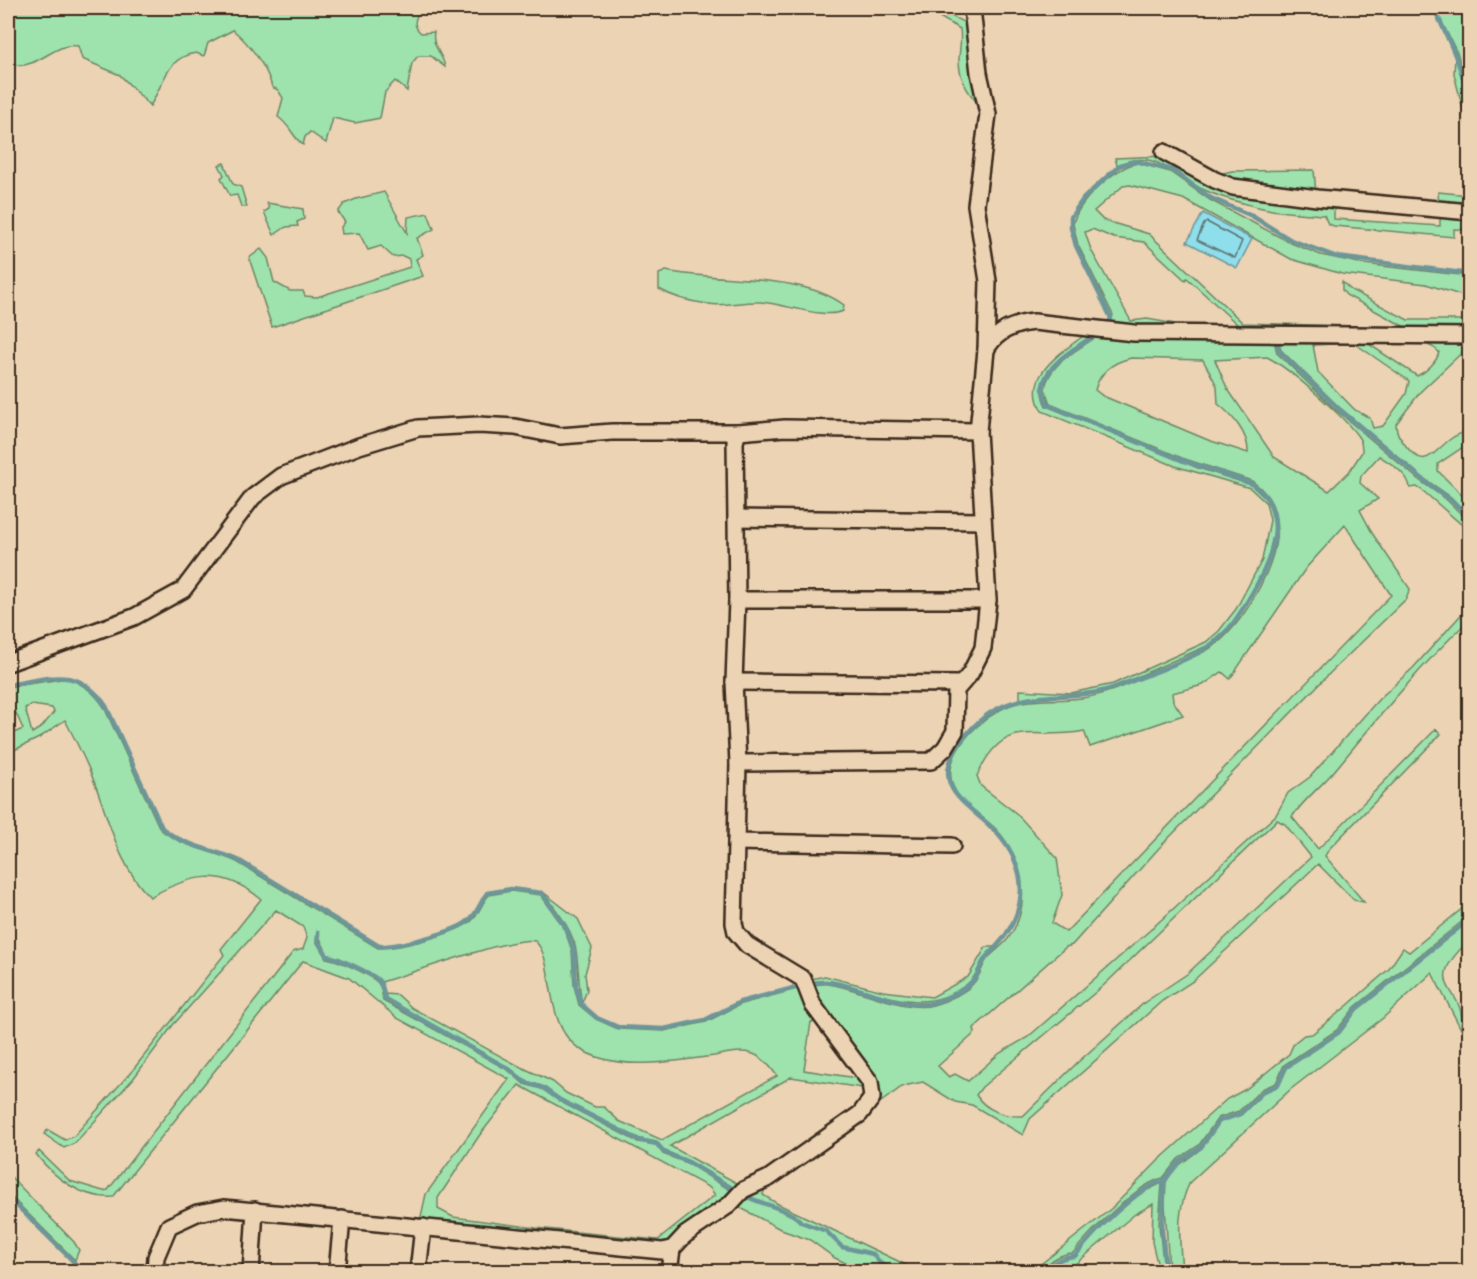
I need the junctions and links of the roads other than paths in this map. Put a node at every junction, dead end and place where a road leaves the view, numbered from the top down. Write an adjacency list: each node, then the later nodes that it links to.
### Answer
1 (972, 8): 5 (street)
2 (1164, 152): 3 (street)
3 (1470, 212)
4 (1470, 336): 5 (street)
5 (986, 350): 6 (street)
6 (978, 431): 7 (street); 9 (street)
7 (738, 432): 8 (street); 12 (street)
8 (736, 518): 9 (street); 10 (street)
9 (983, 521): 11 (street)
10 (737, 600): 11 (street); 13 (street)
11 (987, 600): 14 (street)
12 (8, 663)
13 (734, 682): 14 (street); 15 (street)
14 (959, 684): 15 (street)
15 (738, 763): 16 (street)
16 (736, 842): 17 (street); 21 (street)
17 (952, 846)
18 (255, 1210): 19 (street); 22 (street); 23 (street)
19 (342, 1219): 20 (street); 24 (street)
20 (423, 1227): 21 (street); 25 (street)
21 (672, 1249): 26 (street)
22 (156, 1272)
23 (251, 1272)
24 (337, 1272)
25 (418, 1272)
26 (669, 1272)

